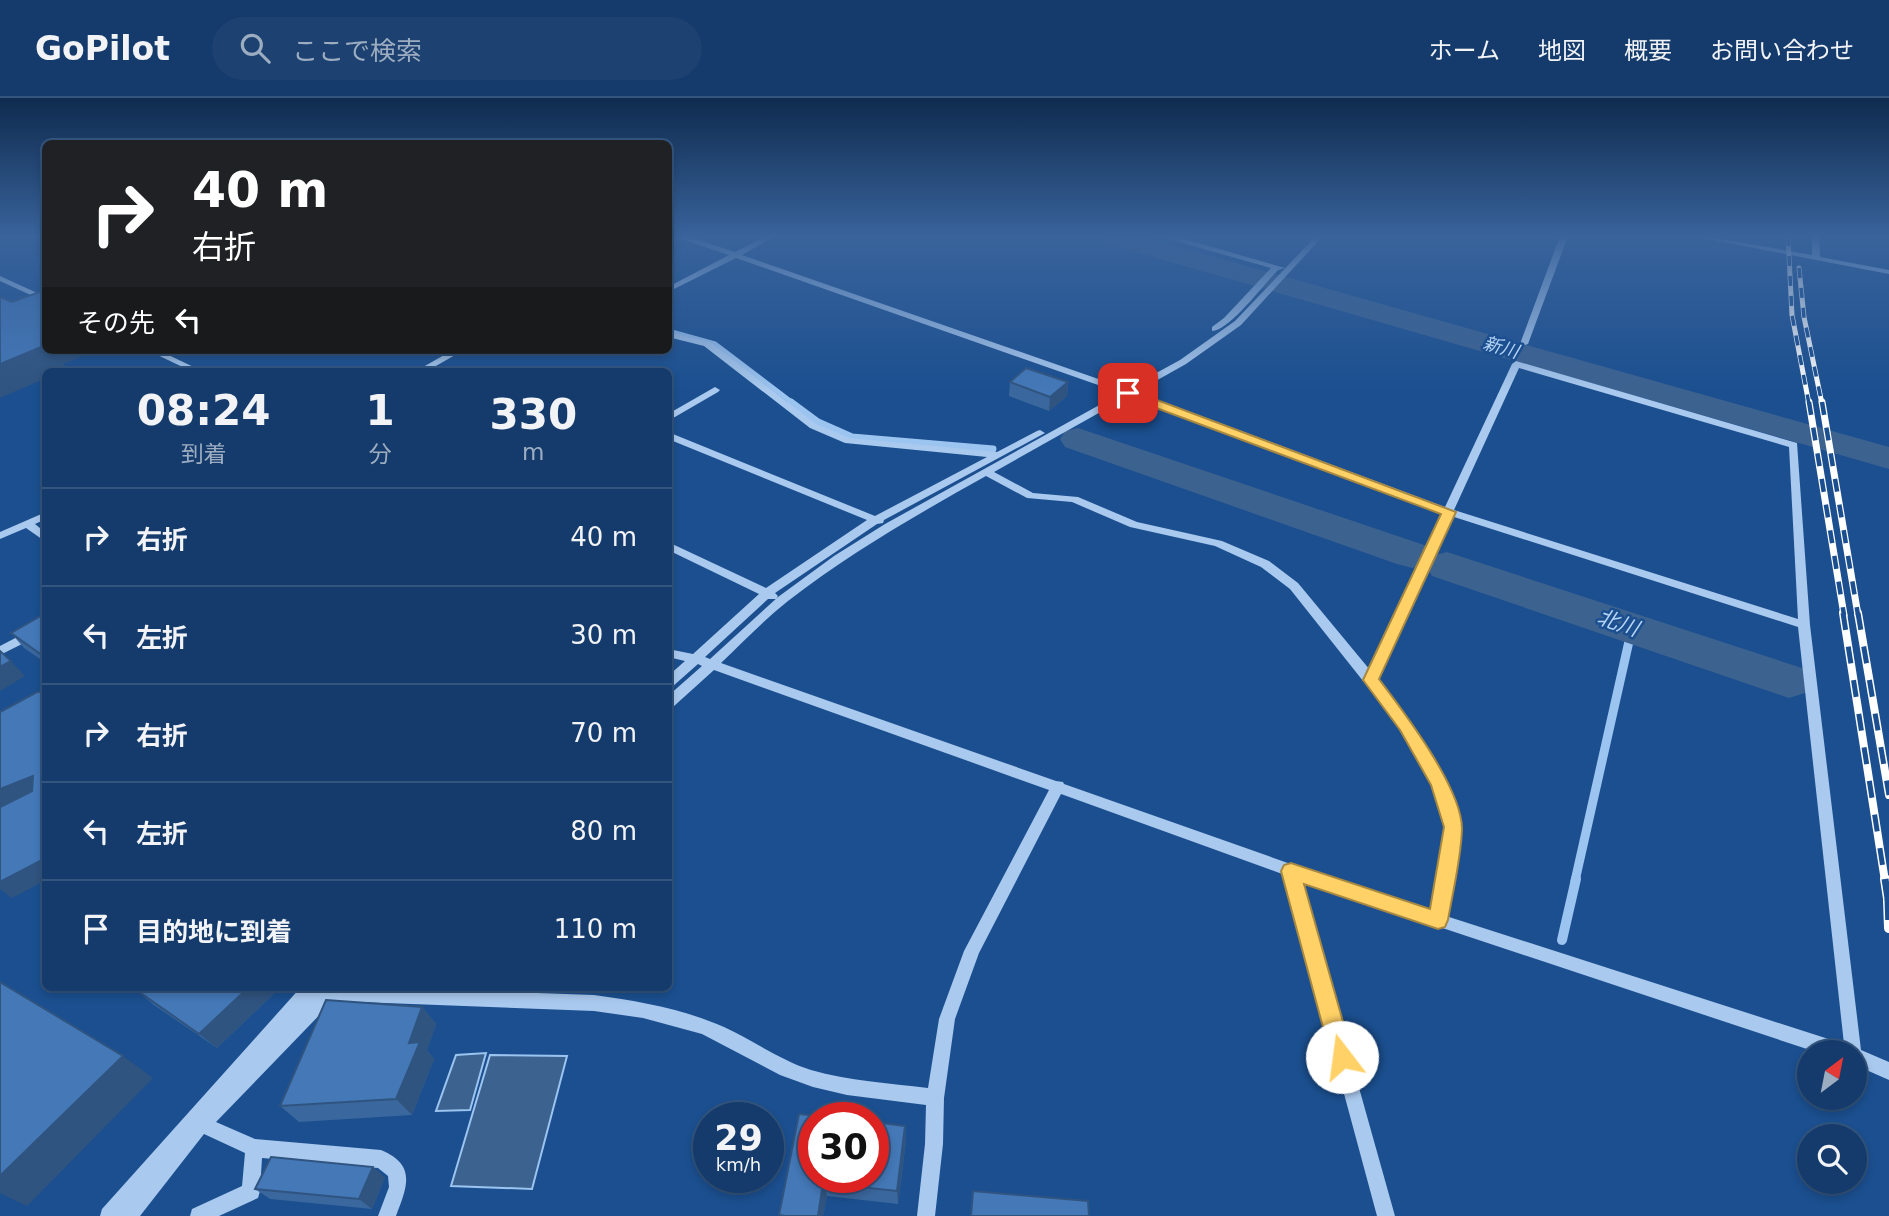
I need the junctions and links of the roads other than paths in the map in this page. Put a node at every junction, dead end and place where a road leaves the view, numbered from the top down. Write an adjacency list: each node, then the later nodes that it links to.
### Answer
1 (21, 288): 7 (street)
2 (829, 288): 15 (street)
3 (1264, 288): 6 (street)
4 (1266, 288): 6 (street)
5 (1545, 288): 9 (street)
6 (1262, 291): 15 (street)
7 (42, 298)
8 (672, 335): 18 (street)
9 (1524, 344)
10 (160, 354): 12 (street)
11 (452, 354): 13 (street)
12 (191, 368)
13 (426, 368)
14 (715, 390): 16 (street)
15 (1125, 392): 18 (street); 20 (street)
16 (672, 416)
17 (672, 437): 22 (street)
18 (1002, 457): 19 (street); 22 (street)
19 (985, 471): 24 (street); 37 (street)
20 (1449, 512): 30 (street); 30 (street); 37 (street)
21 (42, 517): 23 (street)
22 (875, 520): 24 (street); 28 (street)
23 (27, 523): 25 (street); 26 (street)
24 (889, 526): 29 (street)
25 (0, 536)
26 (42, 536)
27 (672, 547): 28 (street)
28 (767, 593): 29 (street); 34 (street)
29 (782, 600): 35 (street)
30 (1804, 625): 46 (street)
31 (42, 628): 32 (street)
32 (0, 651)
33 (672, 654): 34 (street)
34 (696, 659): 35 (street); 36 (street)
35 (712, 666): 38 (street); 39 (street)
36 (672, 680)
37 (1371, 680): 41 (street)
38 (672, 701)
39 (1058, 786): 40 (street); 49 (street)
40 (1291, 871): 41 (street); 57 (street)
41 (1438, 920): 45 (street)
42 (322, 991): 50 (street)
43 (322, 991): 52 (street)
44 (363, 991): 49 (street)
45 (1805, 1040)
46 (1852, 1040)
47 (1867, 1060): 48 (street)
48 (1889, 1071)
49 (934, 1098): 56 (street)
50 (201, 1124): 51 (street); 53 (street)
51 (254, 1148): 54 (street); 55 (street)
52 (109, 1216)
53 (128, 1216)
54 (199, 1216)
55 (387, 1216)
56 (926, 1216)
57 (1386, 1216)

